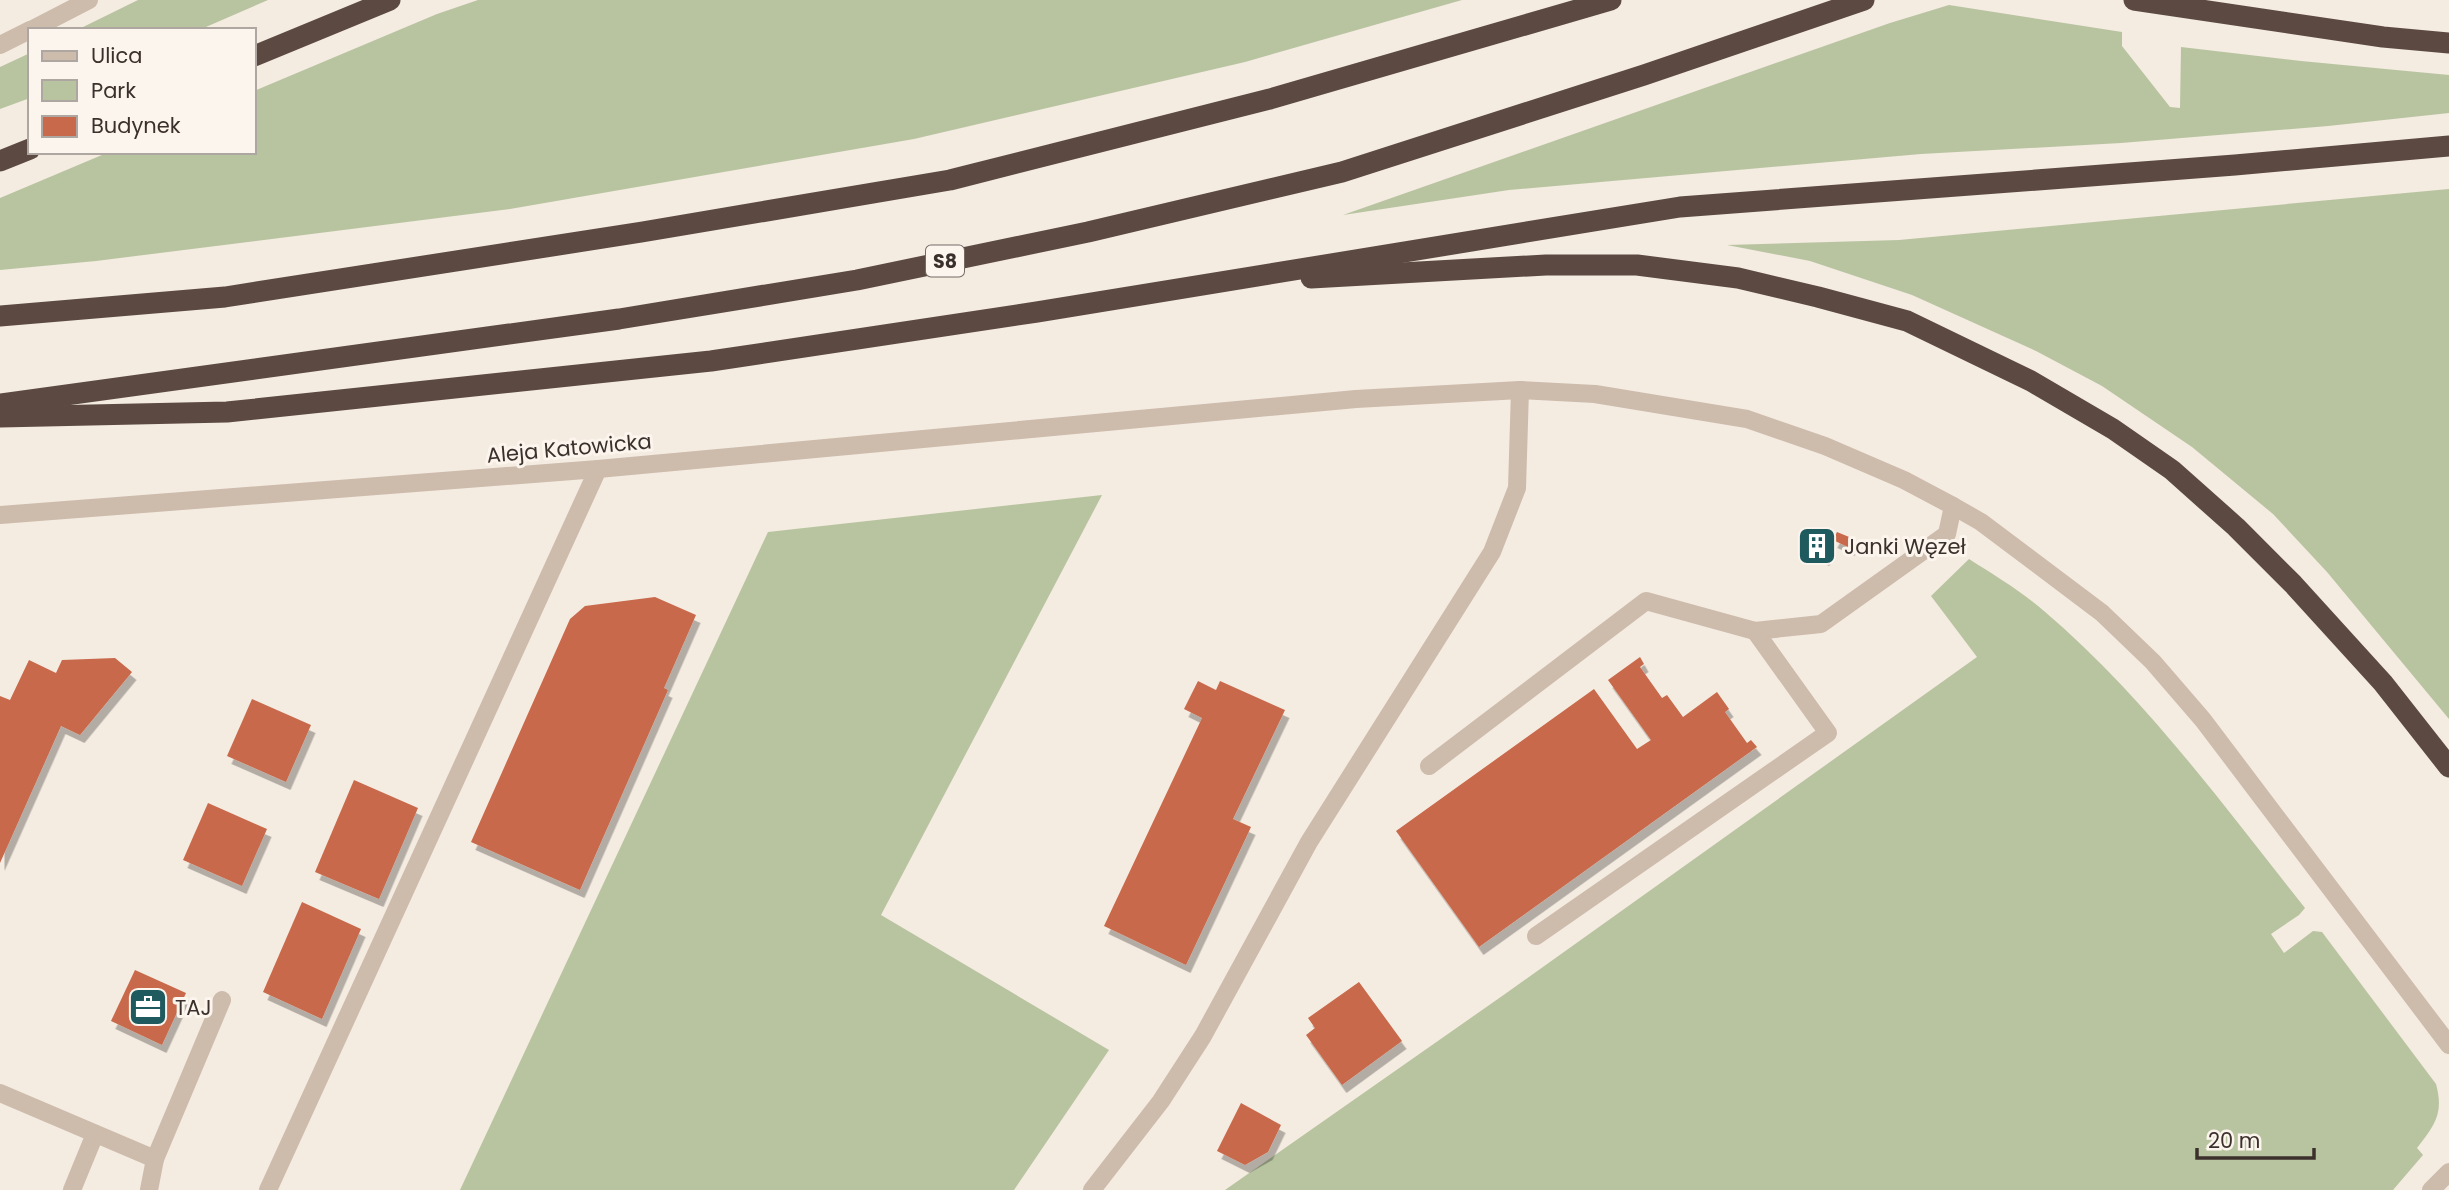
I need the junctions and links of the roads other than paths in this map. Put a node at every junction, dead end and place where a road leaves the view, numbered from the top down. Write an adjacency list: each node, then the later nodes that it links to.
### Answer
1 (89, 0): 6 (street)
2 (390, 0): 10 (highway)
3 (1611, 0): 15 (highway)
4 (1864, 0): 17 (highway, S8)
5 (2134, 0): 8 (highway)
6 (34, 28)
7 (28, 31): 9 (street)
8 (2449, 43)
9 (0, 45)
10 (256, 55)
11 (2449, 146): 14 (highway)
12 (28, 150): 13 (highway)
13 (0, 161)
14 (1184, 287): 18 (highway); 24 (highway)
15 (0, 316)
16 (1520, 390): 19 (street, Aleja Katowicka); 20 (street, Aleja Katowicka); 35 (street)
17 (0, 404)
18 (0, 417)
19 (598, 469): 21 (street, Aleja Katowicka); 34 (street)
20 (1953, 506): 22 (street); 27 (street, Aleja Katowicka)
21 (0, 514)
22 (1755, 631): 23 (street); 25 (street)
23 (1429, 766)
24 (2449, 768)
25 (1536, 936)
26 (222, 1000): 30 (street)
27 (2449, 1045)
28 (0, 1093): 29 (street)
29 (94, 1134): 30 (street); 32 (street)
30 (155, 1159): 33 (street)
31 (2449, 1172): 36 (street)
32 (72, 1190)
33 (149, 1190)
34 (268, 1190)
35 (1092, 1190)
36 (2431, 1190)

